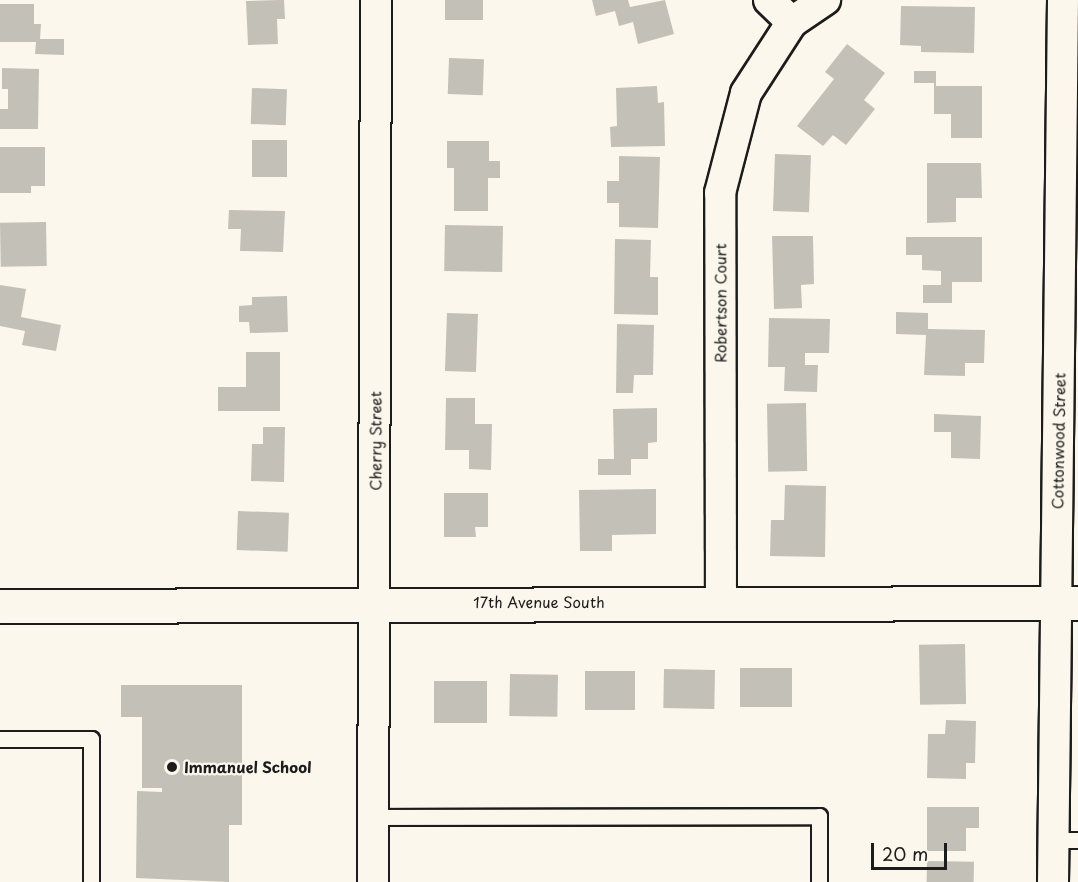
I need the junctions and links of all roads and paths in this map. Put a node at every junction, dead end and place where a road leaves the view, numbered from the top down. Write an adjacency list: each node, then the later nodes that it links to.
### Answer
1 (376, 0): 7 (street, Cherry Street)
2 (769, 0): 5 (street)
3 (825, 0): 5 (street, Robertson Court)
4 (1062, 0): 8 (street, Cottonwood Street)
5 (792, 21): 6 (street, Robertson Court)
6 (721, 602): 7 (street, 17th Avenue South); 8 (street, 17th Avenue South)
7 (375, 603): 9 (street, 17th Avenue South); 11 (street, Cherry Street)
8 (1067, 603): 12 (street, Cottonwood Street)
9 (0, 606)
10 (0, 739): 13 (lane)
11 (373, 817): 14 (street, Cherry Street); 15 (lane)
12 (1066, 840): 16 (street, Cottonwood Street)
13 (91, 882)
14 (373, 882)
15 (819, 882)
16 (1053, 882)

